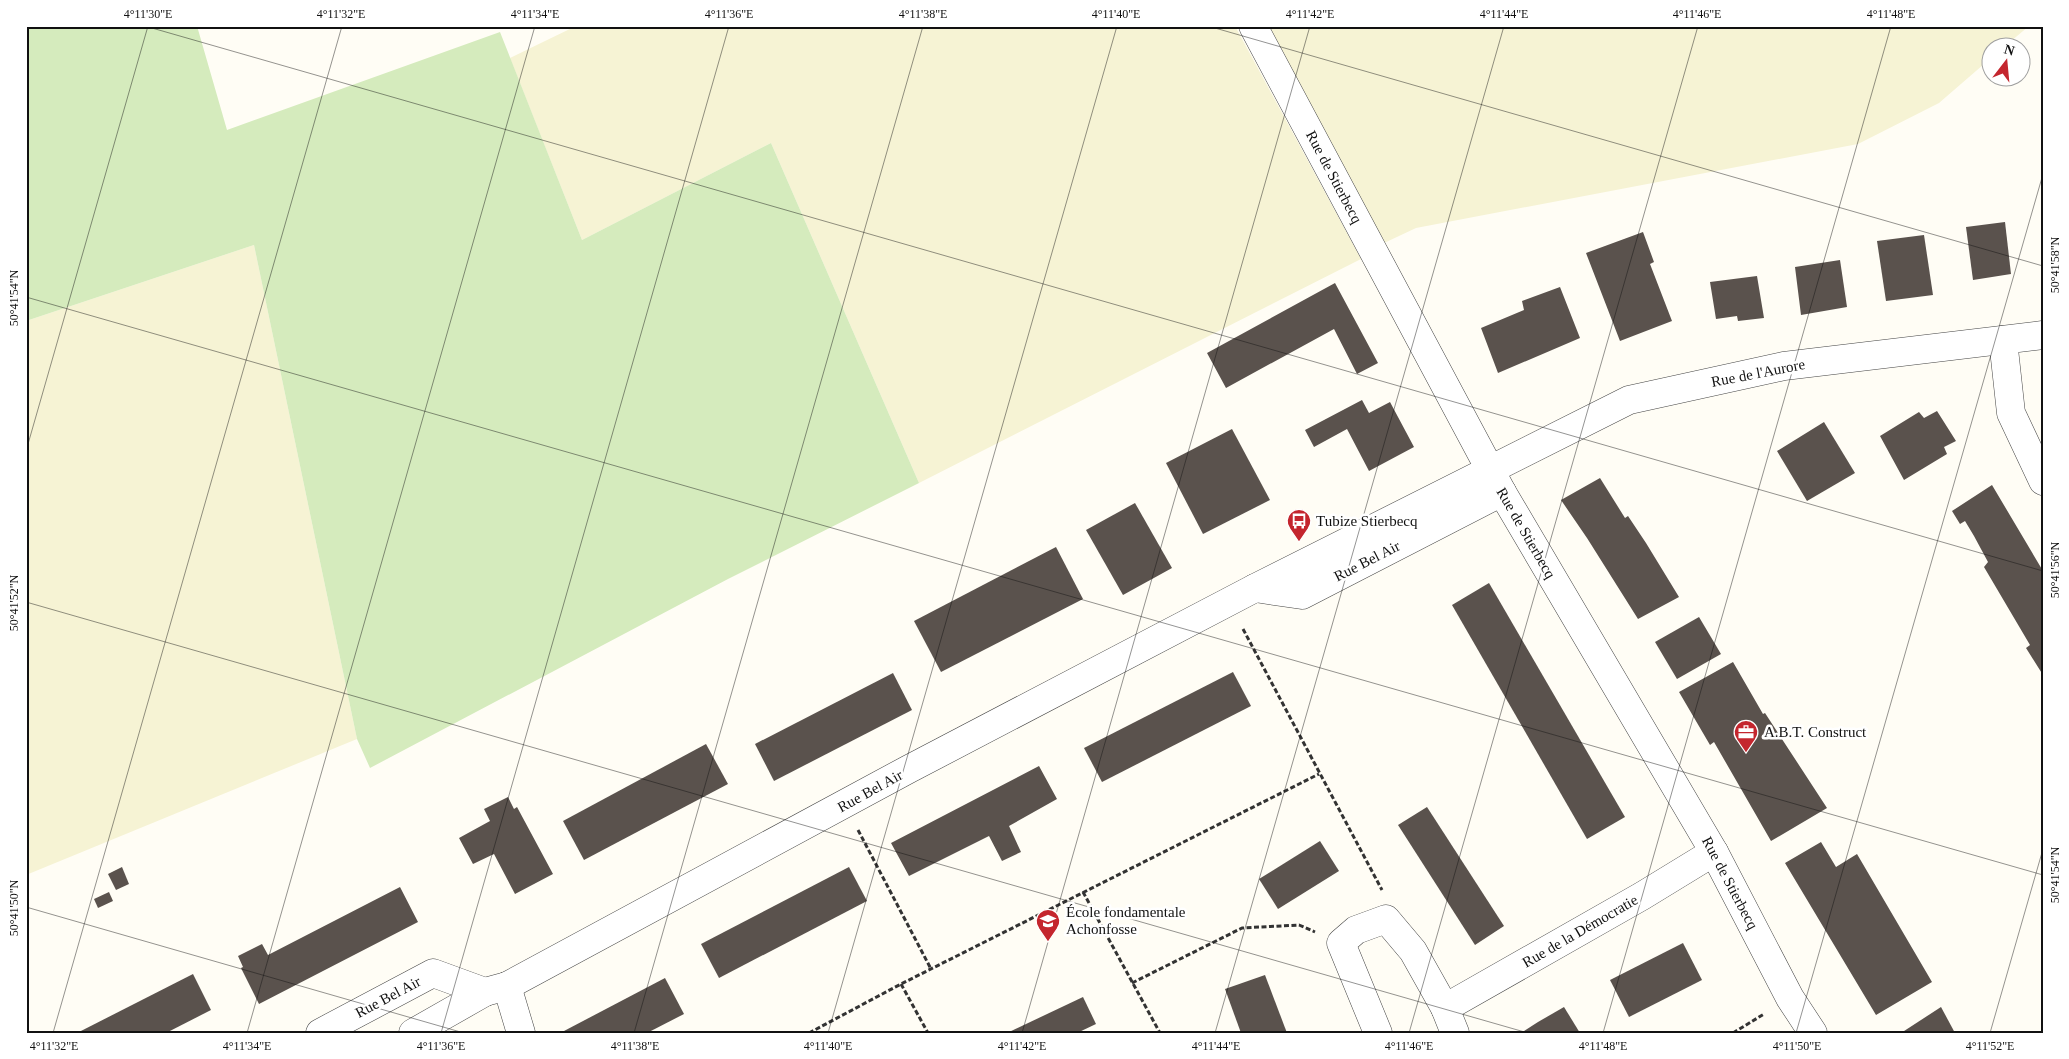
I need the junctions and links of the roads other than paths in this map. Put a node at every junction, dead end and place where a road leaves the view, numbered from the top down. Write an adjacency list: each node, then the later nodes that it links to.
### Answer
1 (1253, 26): 4 (street, Rue de Stierbecq)
2 (2043, 335): 3 (street, Rue de l'Aurore)
3 (2003, 340): 4 (street, Rue de l'Aurore); 5 (street)
4 (1496, 481): 6 (street, Rue de Stierbecq); 7 (street, Rue Bel Air)
5 (2043, 481)
6 (1714, 852): 8 (street, Rue de la Démocratie); 14 (street, Rue de Stierbecq)
7 (496, 989): 9 (street, Rue Bel Air); 10 (street, Rue Bel Air); 11 (street)
8 (1445, 1008): 12 (street); 13 (street)
9 (320, 1033)
10 (413, 1033)
11 (521, 1033)
12 (1378, 1033)
13 (1455, 1033)
14 (1813, 1033)

